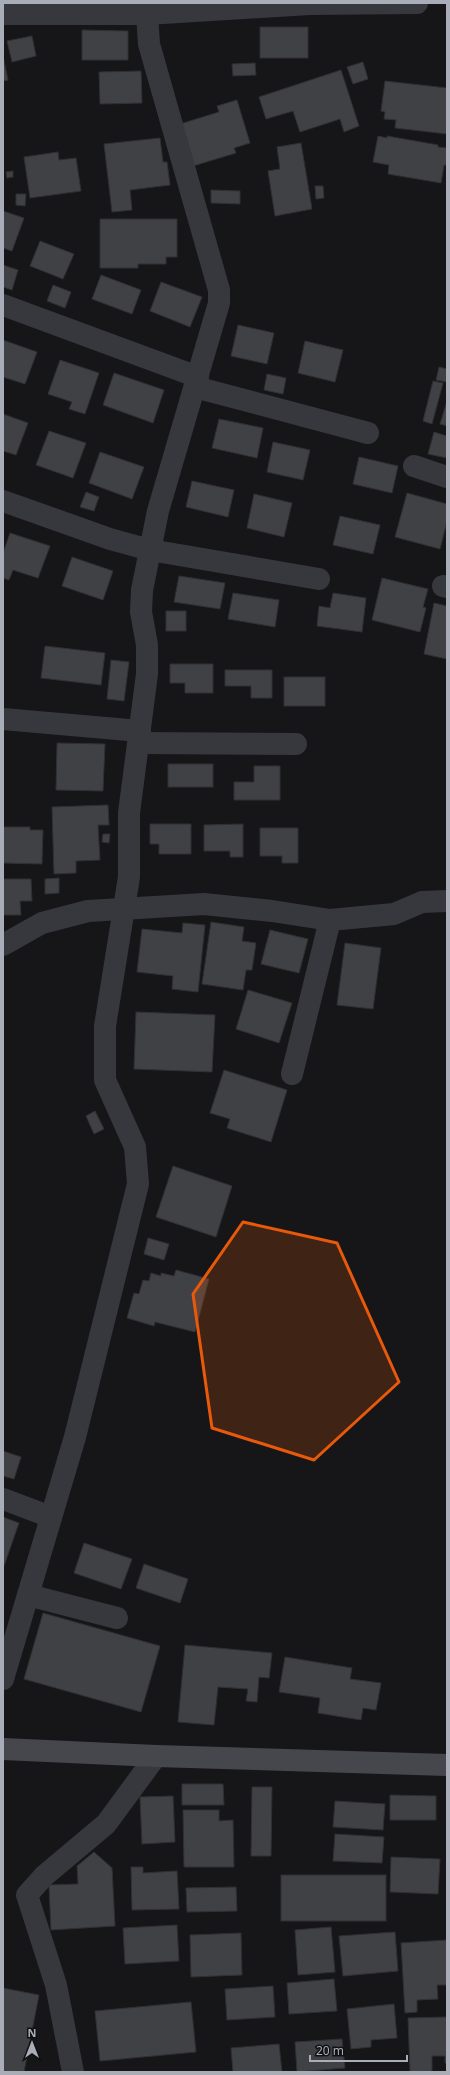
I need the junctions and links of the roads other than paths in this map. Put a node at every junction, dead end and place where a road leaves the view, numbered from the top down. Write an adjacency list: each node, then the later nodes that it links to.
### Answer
1 (417, 3): 3 (street)
2 (3, 14): 3 (street)
3 (147, 14): 5 (street)
4 (3, 305): 5 (street)
5 (196, 382): 6 (street); 10 (street)
6 (368, 433)
7 (414, 466): 8 (street)
8 (447, 477)
9 (3, 502): 10 (street)
10 (150, 550): 11 (street); 13 (street)
11 (319, 579)
12 (3, 719): 13 (street)
13 (139, 737): 14 (street); 16 (street)
14 (296, 744)
15 (447, 901): 17 (street)
16 (123, 908): 17 (street); 18 (street); 21 (street)
17 (330, 920): 19 (street)
18 (3, 945)
19 (292, 1074)
20 (3, 1499): 21 (street)
21 (51, 1517): 22 (street)
22 (28, 1595): 23 (street); 24 (street)
23 (117, 1618)
24 (3, 1679)
25 (3, 1750): 26 (street)
26 (156, 1756): 27 (street); 28 (street)
27 (447, 1766)
28 (73, 2072)

